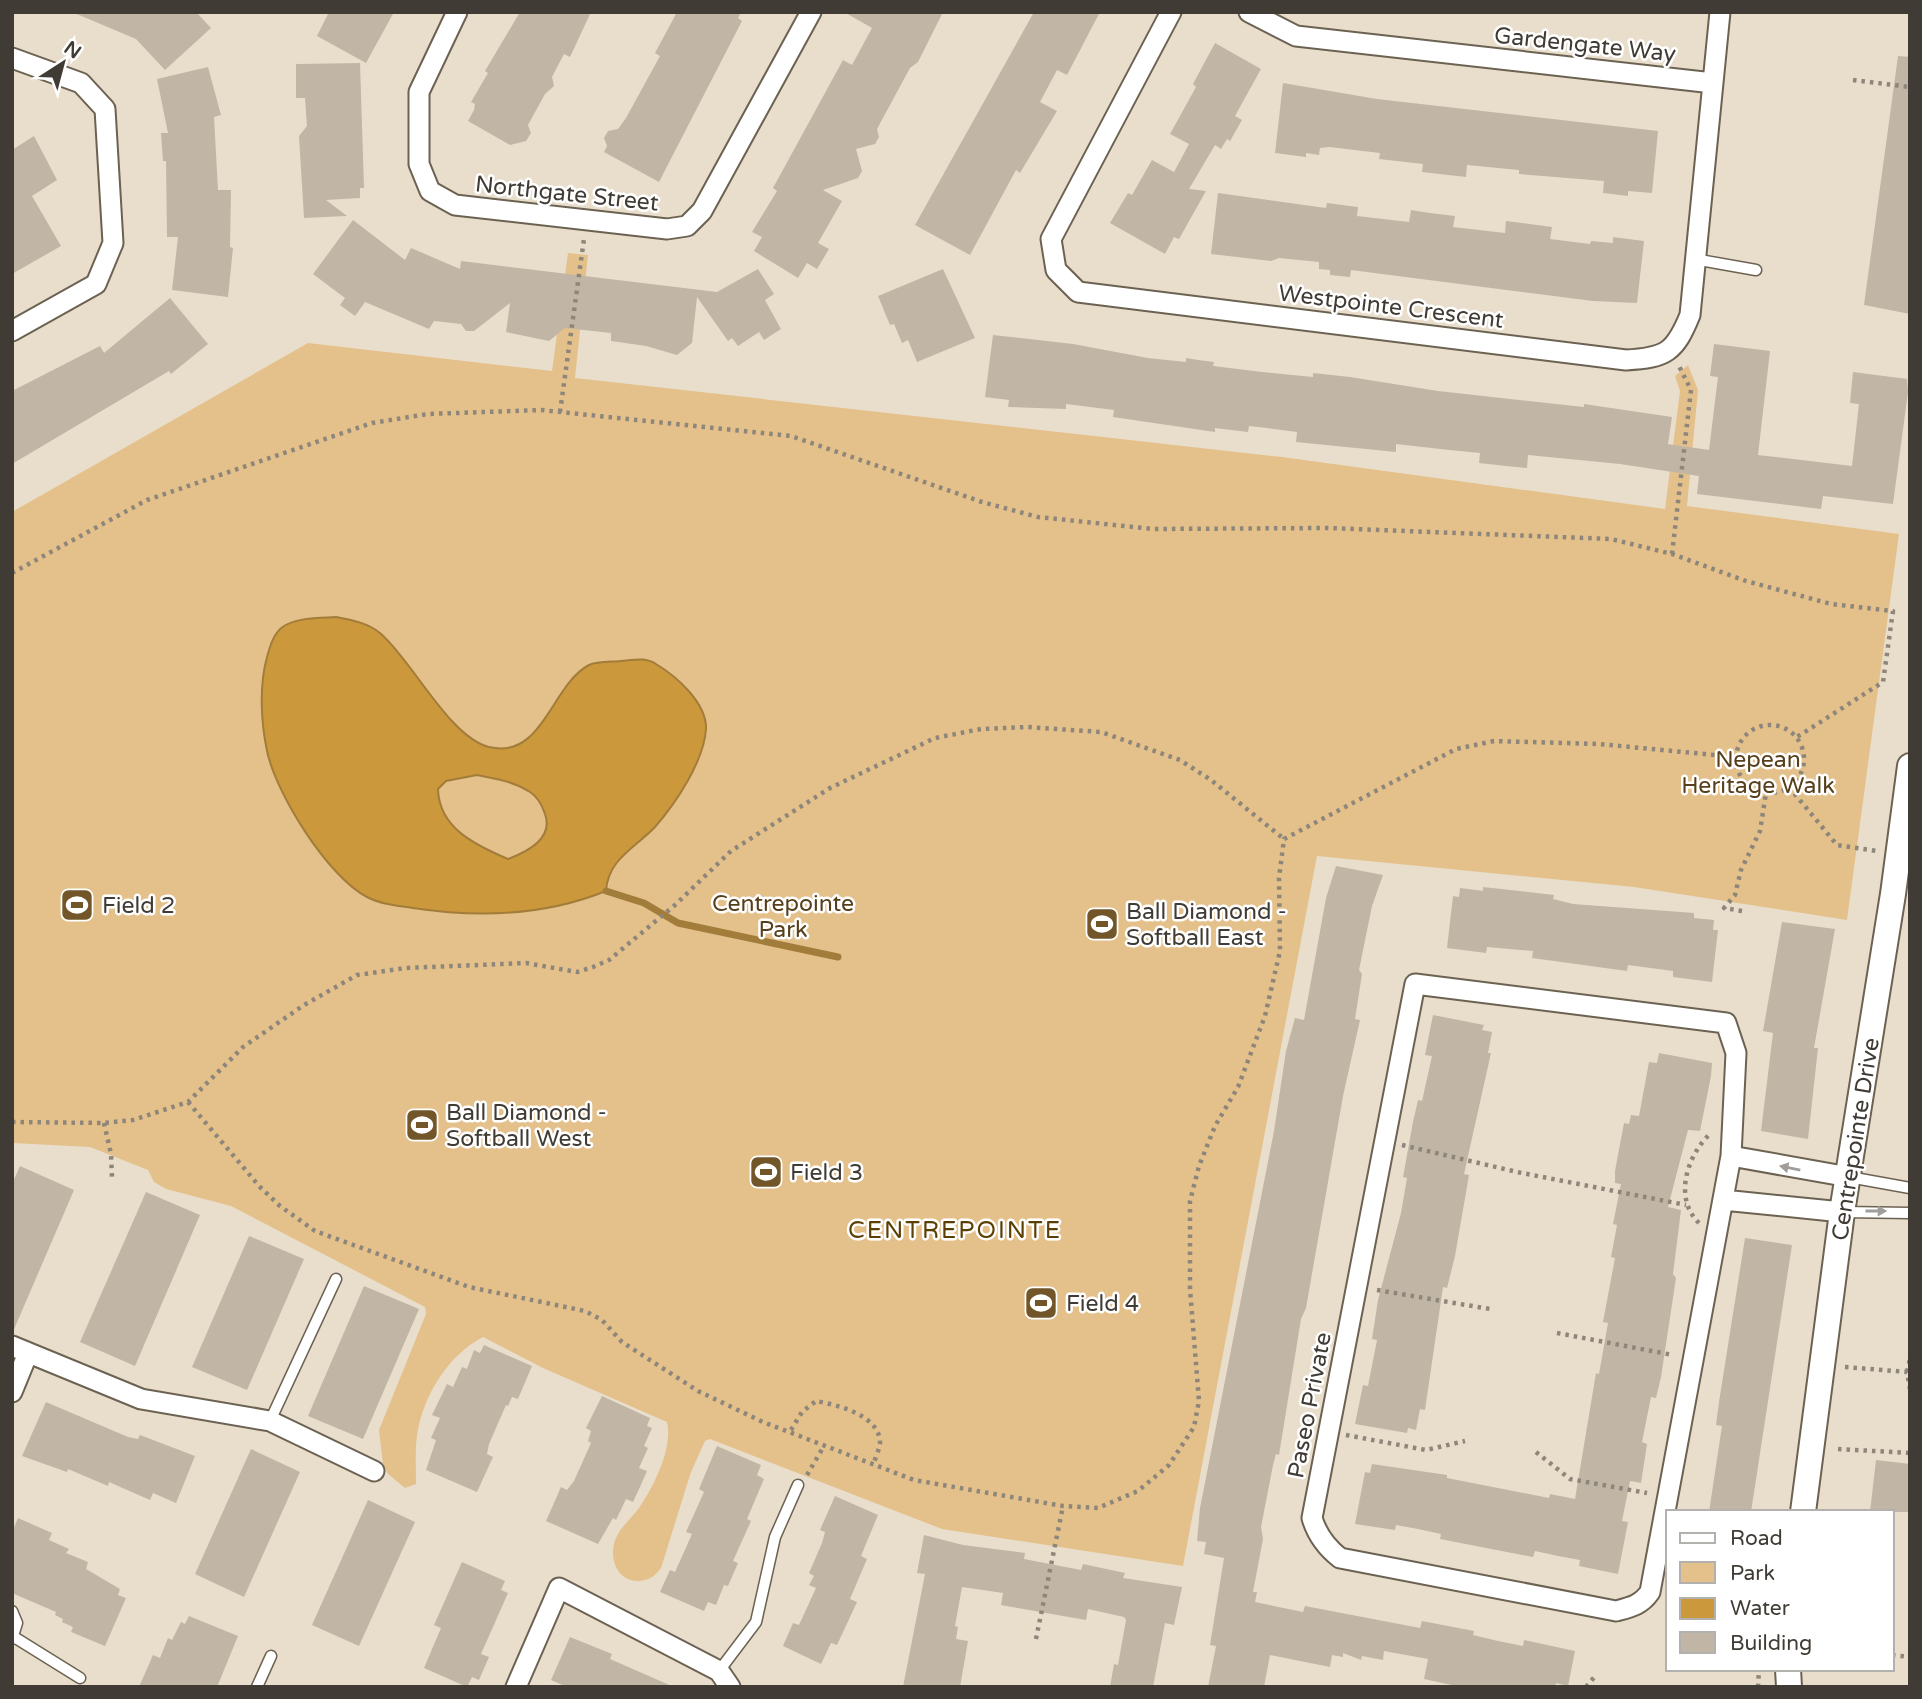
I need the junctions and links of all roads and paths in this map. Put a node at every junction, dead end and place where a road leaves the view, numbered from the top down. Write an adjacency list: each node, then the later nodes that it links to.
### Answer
1 (457, 12): 10 (street, Northgate Street)
2 (811, 12): 10 (street, Northgate Street)
3 (1171, 12): 14 (street, Westpointe Crescent)
4 (1249, 12): 8 (street, Gardengate Way)
5 (1720, 12): 8 (street)
6 (12, 58): 13 (street)
7 (1853, 80): 9 (path)
8 (1713, 83): 11 (street)
9 (1910, 87)
10 (587, 220): 15 (path)
11 (1694, 259): 12 (lane); 14 (street)
12 (1756, 270)
13 (12, 331)
14 (1670, 348): 16 (path)
15 (560, 412): 16 (path); 17 (path)
16 (1672, 554): 18 (path)
17 (12, 573)
18 (1797, 737): 19 (path); 21 (path)
19 (1736, 757): 22 (path); 23 (path)
20 (1910, 766): 24 (street, Centrepointe Drive)
21 (1789, 787): 22 (path); 24 (path)
22 (1766, 793): 25 (path)
23 (1284, 839): 26 (path); 63 (path)
24 (1899, 854): 32 (street, Centrepointe Drive)
25 (1742, 911)
26 (188, 1102): 28 (path); 52 (path)
27 (12, 1122): 28 (path)
28 (104, 1124): 33 (path)
29 (1732, 1129): 30 (street, Paseo Private); 31 (street, Paseo Private); 36 (path)
30 (1385, 1141): 36 (path); 41 (street, Paseo Private)
31 (1731, 1156): 32 (street, one-way to 31); 35 (street, Paseo Private)
32 (1849, 1177): 34 (lane); 37 (street, Centrepointe Drive)
33 (112, 1178)
34 (1910, 1188)
35 (1723, 1200): 37 (street); 39 (street, Paseo Private)
36 (1686, 1205): 39 (path)
37 (1842, 1212): 38 (lane, one-way to 38); 47 (street, Centrepointe Drive)
38 (1910, 1213)
39 (1716, 1235): 45 (street, Paseo Private)
40 (336, 1279): 51 (lane)
41 (1357, 1287): 42 (path); 53 (street, Paseo Private)
42 (1490, 1309)
43 (1557, 1334): 45 (path)
44 (20, 1350): 50 (street); 51 (street)
45 (1693, 1359): 62 (street, Paseo Private)
46 (1910, 1359): 48 (path)
47 (1822, 1365): 48 (path); 64 (street, Centrepointe Drive)
48 (1907, 1372): 49 (path)
49 (1910, 1389)
50 (12, 1392)
51 (270, 1421): 60 (street)
52 (791, 1430): 55 (path); 59 (path)
53 (1329, 1432): 54 (path); 62 (street, Paseo Private)
54 (1465, 1441)
55 (824, 1446): 59 (path); 61 (path)
56 (1838, 1449): 58 (path)
57 (1536, 1452): 62 (path)
58 (1910, 1453)
59 (873, 1465): 63 (path)
60 (374, 1471)
61 (798, 1485): 71 (lane)
62 (1668, 1497)
63 (1063, 1506): 67 (path)
64 (1803, 1510)
65 (12, 1611): 66 (lane)
66 (13, 1638): 70 (lane)
67 (1036, 1639)
68 (271, 1656): 72 (lane)
69 (1596, 1675): 74 (path)
70 (80, 1678)
71 (724, 1679): 73 (street)
72 (257, 1687)
73 (516, 1687)
74 (1586, 1687)

